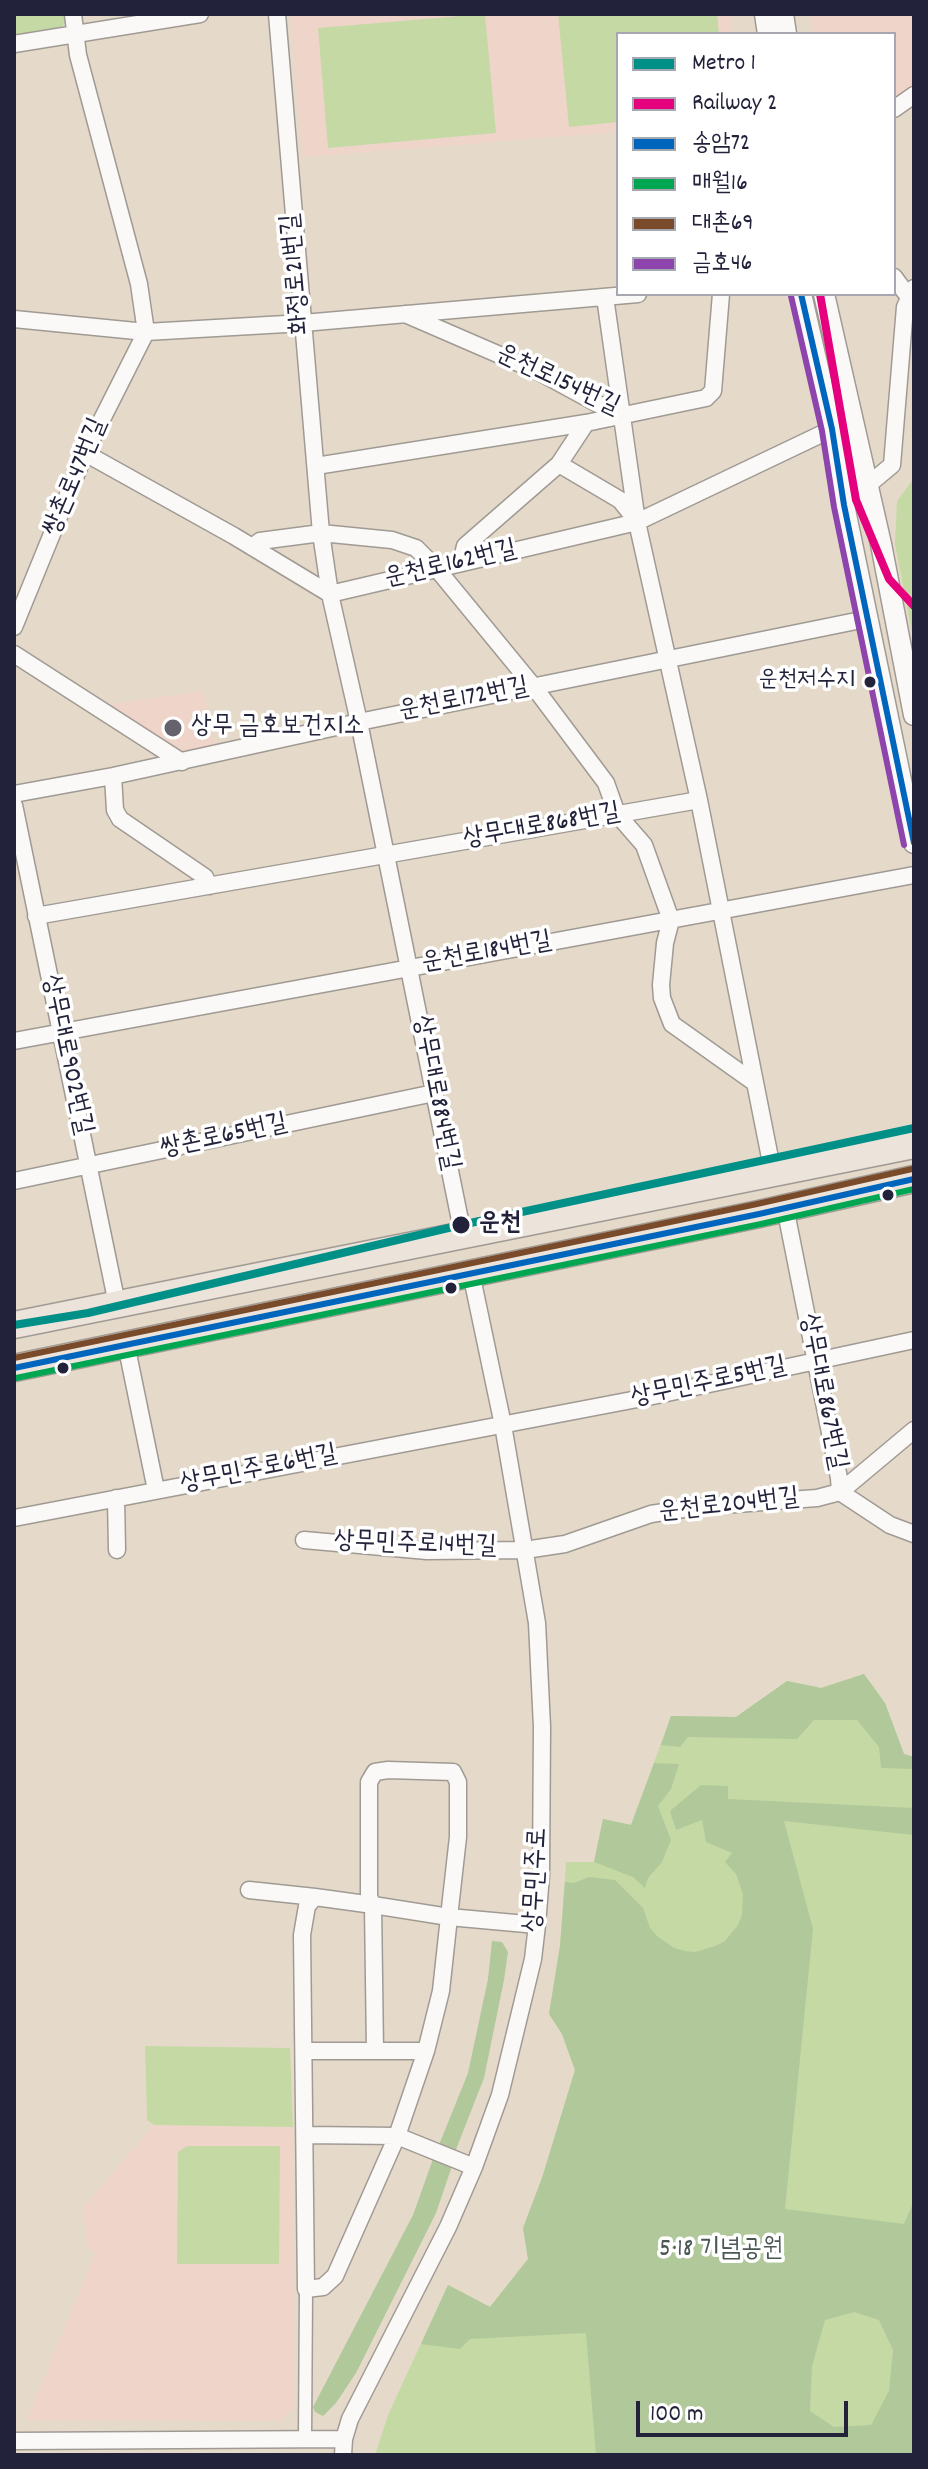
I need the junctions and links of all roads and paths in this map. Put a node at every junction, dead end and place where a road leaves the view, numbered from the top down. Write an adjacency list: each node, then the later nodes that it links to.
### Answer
1 (73, 14): 4 (street)
2 (200, 14): 4 (street)
3 (277, 14): 17 (street, 화정로21번길)
4 (74, 34): 5 (street); 18 (street)
5 (14, 44)
6 (914, 95): 7 (street)
7 (896, 108)
8 (896, 279): 9 (street)
9 (911, 292): 25 (street)
10 (616, 296): 14 (street, 운천로154번길)
11 (721, 296): 19 (street, 운천로154번길)
12 (801, 296): 21 (street)
13 (824, 296): 25 (street)
14 (605, 297): 15 (street, 운천로154번길); 19 (street)
15 (402, 313): 17 (street, 운천로154번길); 19 (street, 운천로154번길)
16 (14, 319): 18 (street, 운천로154번길)
17 (303, 323): 18 (street, 운천로154번길); 24 (street, 화정로21번길)
18 (146, 332): 22 (street, 쌍촌로47번길)
19 (620, 416): 20 (street); 27 (street)
20 (586, 423): 23 (street); 24 (street)
21 (832, 429): 26 (street); 27 (street, 운천로162번길)
22 (85, 453): 29 (street); 34 (street, 쌍촌로47번길)
23 (559, 464): 27 (street); 30 (street)
24 (316, 466): 28 (street, 화정로21번길)
25 (867, 485): 26 (street); 38 (street)
26 (844, 505): 33 (street)
27 (637, 522): 30 (street, 운천로162번길); 36 (street)
28 (321, 533): 29 (street); 31 (street); 32 (street, 화정로21번길)
29 (252, 547): 32 (street)
30 (461, 563): 31 (street, 운천로162번길)
31 (437, 569): 32 (street, 운천로162번길); 37 (street)
32 (330, 594): 39 (street, 상무대로884번길)
33 (866, 619): 36 (street, 운천로172번길); 46 (street)
34 (14, 627)
35 (14, 654): 40 (street)
36 (669, 660): 37 (street, 운천로172번길); 43 (street)
37 (534, 687): 39 (street, 운천로172번길); 45 (street)
38 (914, 715)
39 (359, 722): 40 (street, 운천로172번길); 47 (street, 상무대로884번길)
40 (182, 762): 41 (street, 운천로172번길)
41 (113, 776): 42 (street, 운천로172번길); 49 (street)
42 (14, 794)
43 (699, 800): 45 (street, 상무대로868번길); 50 (street)
44 (14, 805): 51 (street, 상무대로902번길)
45 (617, 814): 47 (street, 상무대로868번길); 52 (street)
46 (914, 843)
47 (386, 856): 49 (street); 53 (street, 상무대로884번길)
48 (914, 875): 50 (street, 운천로184번길)
49 (209, 886): 51 (street)
50 (721, 911): 52 (street, 운천로184번길); 56 (street)
51 (36, 916): 54 (street, 상무대로902번길)
52 (671, 920): 53 (street, 운천로184번길); 56 (street)
53 (409, 968): 54 (street, 운천로184번길); 57 (street, 상무대로884번길)
54 (60, 1033): 55 (street, 운천로184번길); 59 (street, 상무대로902번길)
55 (14, 1041)
56 (755, 1083): 60 (street)
57 (434, 1093): 59 (street, 쌍촌로65번길); 64 (street, 상무대로884번길)
58 (914, 1145): 60 (main road)
59 (88, 1167): 62 (street, 쌍촌로65번길); 66 (street, 상무대로902번길)
60 (773, 1173): 64 (main road)
61 (914, 1179): 63 (main road)
62 (14, 1181)
63 (785, 1207): 65 (main road); 70 (street, 상무대로867번길)
64 (463, 1235): 66 (main road)
65 (471, 1273): 69 (main road); 72 (street, 상무민주로)
66 (117, 1304): 67 (main road)
67 (14, 1325)
68 (914, 1340): 70 (street, 상무민주로5번길)
69 (126, 1344): 71 (main road); 74 (street)
70 (815, 1361): 72 (street, 상무민주로5번길); 75 (street, 상무대로867번길)
71 (14, 1368)
72 (503, 1425): 74 (street, 상무민주로6번길); 81 (street, 상무민주로)
73 (914, 1430): 75 (street, 운천로204번길)
74 (156, 1490): 76 (street, 상무민주로6번길)
75 (840, 1492): 78 (street, 상무대로867번길); 81 (street, 운천로204번길)
76 (116, 1498): 77 (street, 상무민주로6번길); 80 (street)
77 (14, 1518)
78 (914, 1534)
79 (304, 1540): 81 (street, 상무민주로14번길)
80 (117, 1550)
81 (525, 1550): 86 (street, 상무민주로)
82 (249, 1890): 83 (street)
83 (315, 1897): 84 (street); 87 (street)
84 (373, 1905): 85 (street); 85 (street); 88 (street)
85 (449, 1917): 86 (street); 89 (street)
86 (537, 1925): 92 (street, 상무민주로)
87 (305, 2051): 88 (street); 90 (street)
88 (375, 2051): 89 (street)
89 (426, 2051): 91 (street)
90 (306, 2135): 91 (street); 93 (street)
91 (397, 2136): 92 (street); 93 (street)
92 (474, 2167): 97 (street, 상무민주로)
93 (306, 2289): 94 (street)
94 (305, 2439): 96 (street); 97 (street)
95 (14, 2441): 96 (street)
96 (257, 2447)
97 (343, 2447)

